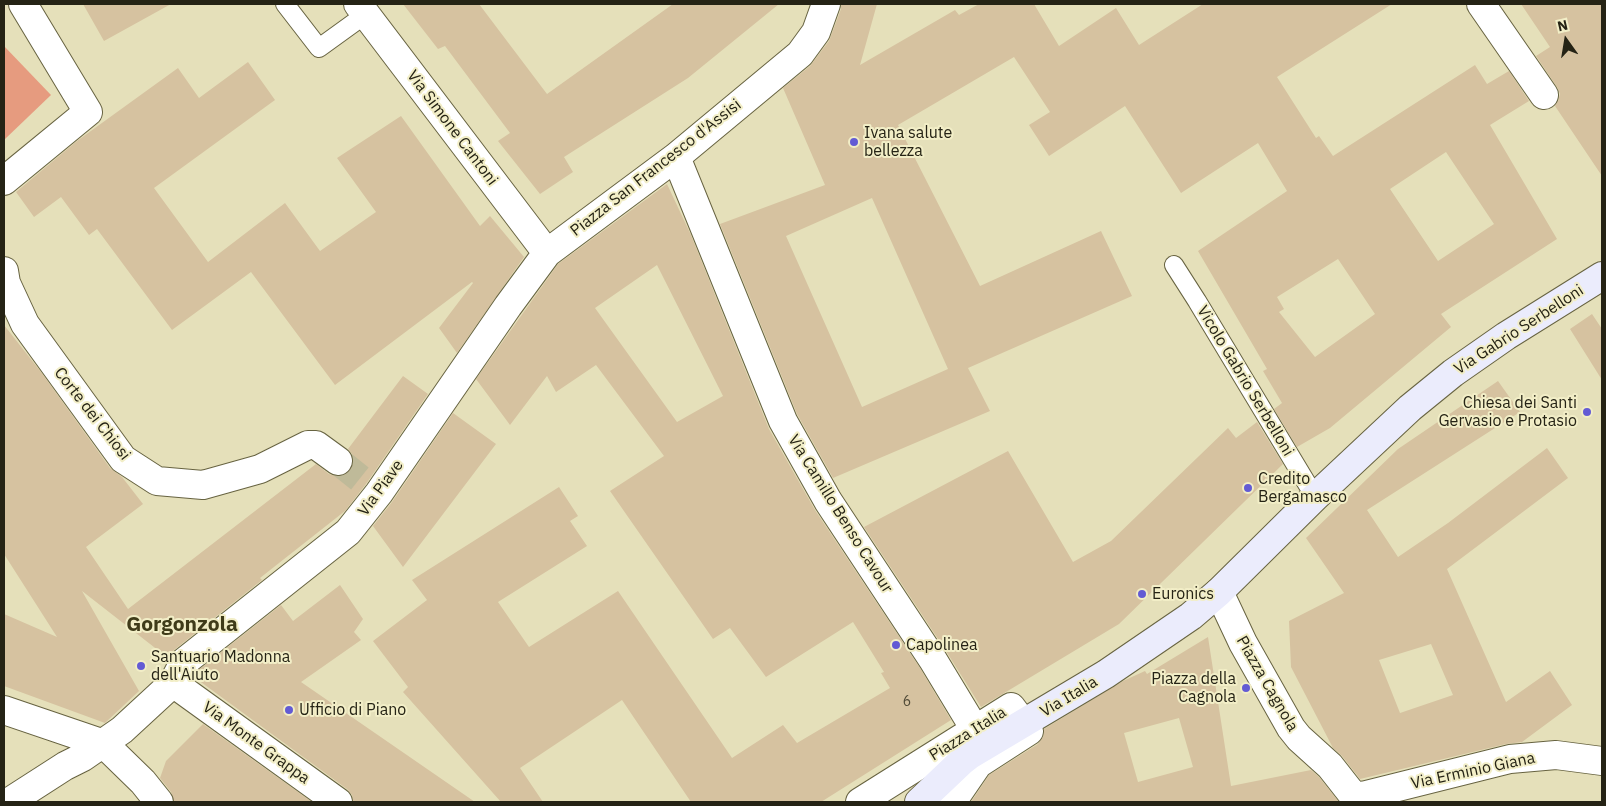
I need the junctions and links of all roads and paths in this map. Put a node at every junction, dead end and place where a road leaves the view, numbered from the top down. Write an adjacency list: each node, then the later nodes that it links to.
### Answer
1 (23, 4): 8 (street)
2 (285, 4): 5 (lane)
3 (826, 4): 7 (street, Piazza San Francesco d'Assisi)
4 (1480, 4): 6 (street)
5 (362, 9): 9 (street, Via Simone Cantoni)
6 (1544, 95)
7 (676, 157): 9 (street, Piazza San Francesco d'Assisi); 19 (street, Via Camillo Benso Cavour)
8 (4, 180)
9 (547, 253): 16 (street, Via Piave)
10 (1174, 266): 14 (lane, Vicolo Gabrio Serbelloni)
11 (4, 271): 13 (street, Corte dei Chiosi)
12 (1602, 276): 14 (street, Via Gabrio Serbelloni)
13 (338, 461)
14 (1315, 497): 15 (street, Via Gabrio Serbelloni)
15 (1219, 592): 18 (street, Via Italia); 22 (street, Piazza Cagnola)
16 (173, 683): 20 (street, Via Piave); 25 (street, Via Monte Grappa)
17 (4, 710): 20 (street)
18 (1023, 724): 19 (street, Via Italia); 28 (street, Piazza Italia)
19 (980, 738): 26 (street, Piazza Italia); 27 (street, Via Italia)
20 (104, 744): 23 (street, Via Piave); 24 (street)
21 (1602, 761): 22 (street, Via Erminio Giana)
22 (1348, 789)
23 (9, 802)
24 (159, 802)
25 (338, 802)
26 (860, 802)
27 (919, 802)
28 (952, 802)

